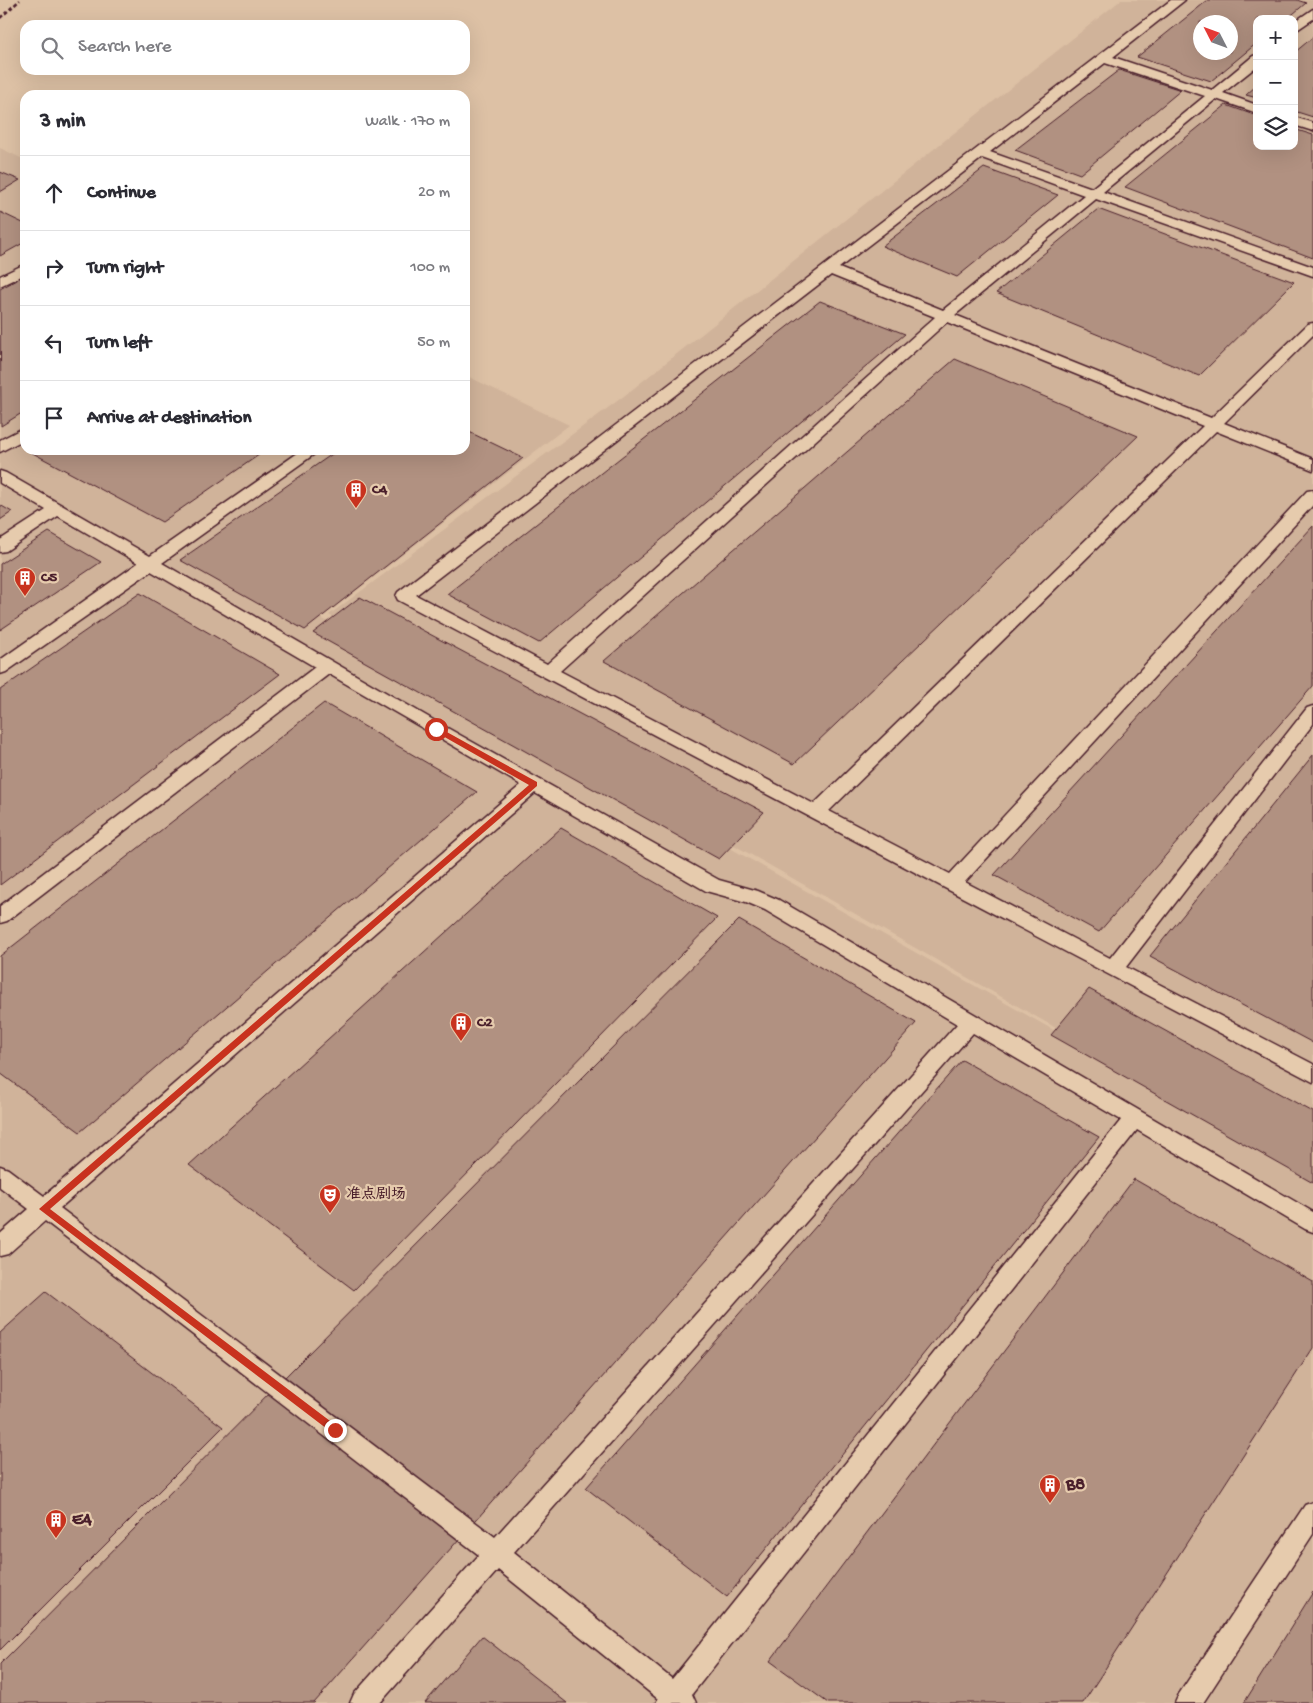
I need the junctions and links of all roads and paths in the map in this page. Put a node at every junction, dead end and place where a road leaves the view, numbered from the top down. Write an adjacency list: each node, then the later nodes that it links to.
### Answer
1 (20, 0): 4 (path)
2 (1179, 0): 6 (lane)
3 (1313, 13): 5 (lane)
4 (0, 18)
5 (1298, 25)
6 (1104, 58): 8 (lane); 11 (lane)
7 (1256, 60): 12 (lane)
8 (1253, 108)
9 (1298, 122): 10 (lane)
10 (1313, 128)
11 (981, 152): 12 (lane); 13 (lane)
12 (1094, 194): 15 (lane); 17 (lane)
13 (829, 269): 17 (lane); 31 (lane)
14 (20, 271): 16 (lane)
15 (1313, 272)
16 (0, 282)
17 (945, 316): 19 (lane); 31 (lane)
18 (1313, 327): 19 (lane)
19 (1215, 425): 23 (lane); 34 (lane)
20 (20, 435): 21 (lane)
21 (0, 447)
22 (305, 455): 28 (lane)
23 (1313, 465)
24 (0, 476): 26 (lane)
25 (1313, 495): 35 (lane)
26 (58, 509): 27 (lane); 28 (lane)
27 (0, 547)
28 (151, 563): 29 (lane); 30 (lane)
29 (328, 666): 33 (lane); 36 (lane)
30 (0, 668)
31 (548, 672): 34 (lane)
32 (1313, 712): 37 (lane)
33 (534, 784): 38 (lane); 42 (lane)
34 (816, 813): 35 (lane)
35 (952, 884): 37 (lane)
36 (0, 916)
37 (1113, 969): 39 (lane)
38 (971, 1022): 40 (lane); 46 (lane)
39 (1313, 1074)
40 (1134, 1119): 43 (lane); 47 (lane)
41 (0, 1175): 42 (lane)
42 (44, 1209): 44 (lane); 46 (lane)
43 (1313, 1223)
44 (0, 1247)
45 (1313, 1513): 49 (lane)
46 (496, 1552): 47 (lane); 48 (lane)
47 (676, 1701)
48 (363, 1703)
49 (1188, 1703)

